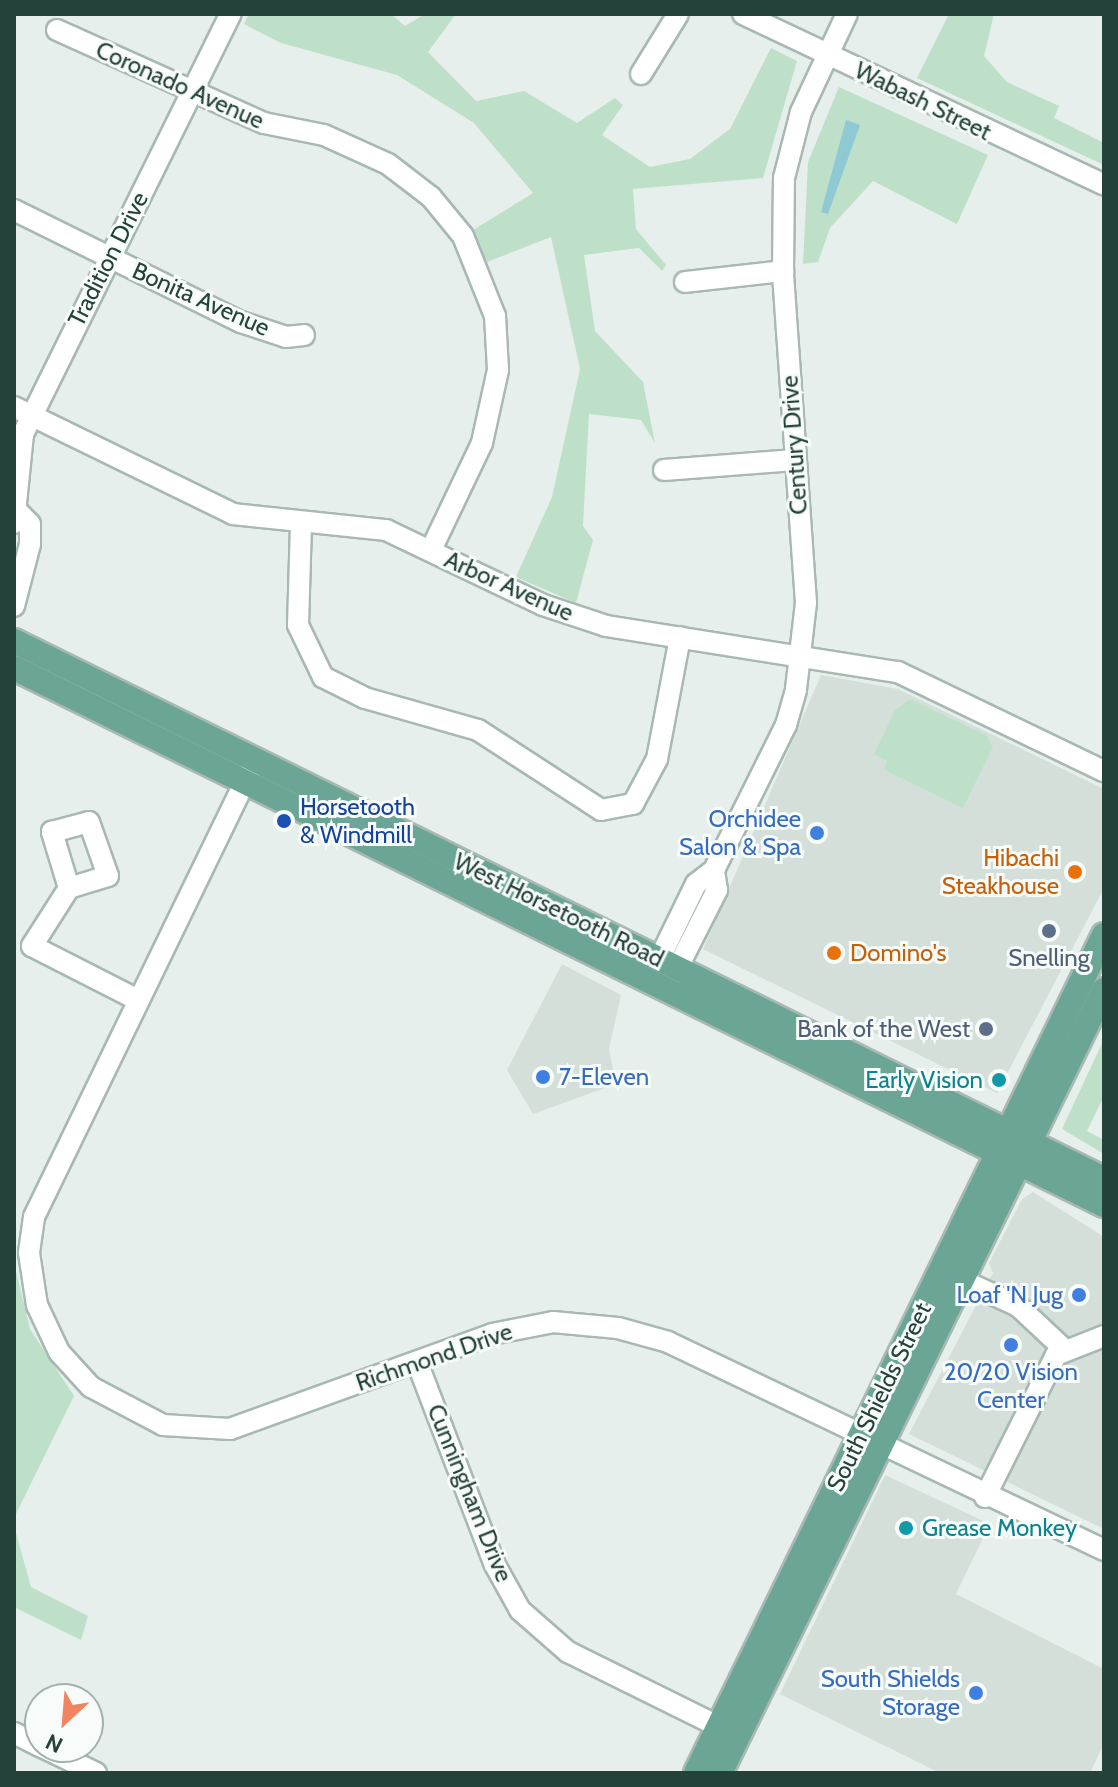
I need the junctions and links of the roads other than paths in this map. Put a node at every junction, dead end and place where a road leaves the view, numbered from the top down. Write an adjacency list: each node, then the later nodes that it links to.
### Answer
1 (231, 14): 8 (street, Tradition Drive)
2 (678, 14): 7 (street)
3 (743, 14): 6 (street, Wabash Street)
4 (847, 14): 6 (street, Century Drive)
5 (57, 30): 8 (street, Coronado Avenue)
6 (826, 55): 9 (street, Wabash Street); 12 (street, Century Drive)
7 (641, 74)
8 (192, 94): 11 (street, Tradition Drive); 20 (street, Coronado Avenue)
9 (1104, 185)
10 (14, 210): 11 (street, Bonita Avenue)
11 (107, 256): 14 (street, Bonita Avenue); 15 (street, Tradition Drive)
12 (783, 271): 13 (street); 16 (street, Century Drive)
13 (685, 282)
14 (304, 335)
15 (23, 411): 18 (street, Tradition Drive); 19 (street, Arbor Avenue)
16 (795, 460): 17 (street); 24 (street, Century Drive)
17 (664, 470)
18 (17, 518): 21 (street, Tradition Drive)
19 (301, 524): 20 (street, Arbor Avenue); 22 (street)
20 (431, 550): 22 (street, Arbor Avenue)
21 (14, 606)
22 (680, 637): 24 (street, Arbor Avenue)
23 (14, 641): 26 (main road, West Horsetooth Road)
24 (802, 656): 27 (street, Arbor Avenue); 30 (street, Century Drive)
25 (14, 668): 26 (main road, West Horsetooth Road)
26 (250, 771): 30 (main road, West Horsetooth Road); 32 (street)
27 (1104, 771)
28 (69, 888): 32 (street)
29 (1104, 935): 33 (main road, South Shields Street)
30 (663, 975): 33 (main road, West Horsetooth Road)
31 (1104, 990): 33 (main road, South Shields Street)
32 (138, 1000): 36 (street)
33 (1014, 1148): 34 (main road, West Horsetooth Road); 35 (main road, West Horsetooth Road); 37 (main road, South Shields Street); 41 (main road, South Shields Street)
34 (1104, 1179)
35 (1104, 1205)
36 (22, 1238): 40 (street, Richmond Drive)
37 (962, 1280): 39 (street); 41 (main road, South Shields Street)
38 (1104, 1336): 39 (street)
39 (1065, 1350): 42 (street)
40 (417, 1362): 41 (street, Richmond Drive); 44 (street, Cunningham Drive)
41 (870, 1441): 42 (street, Richmond Drive); 44 (main road, South Shields Street)
42 (985, 1497): 43 (street, Richmond Drive)
43 (1104, 1550)
44 (728, 1731): 47 (main road, South Shields Street); 48 (main road, South Shields Street)
45 (76, 1763): 46 (street)
46 (96, 1773)
47 (696, 1773)
48 (720, 1773)

